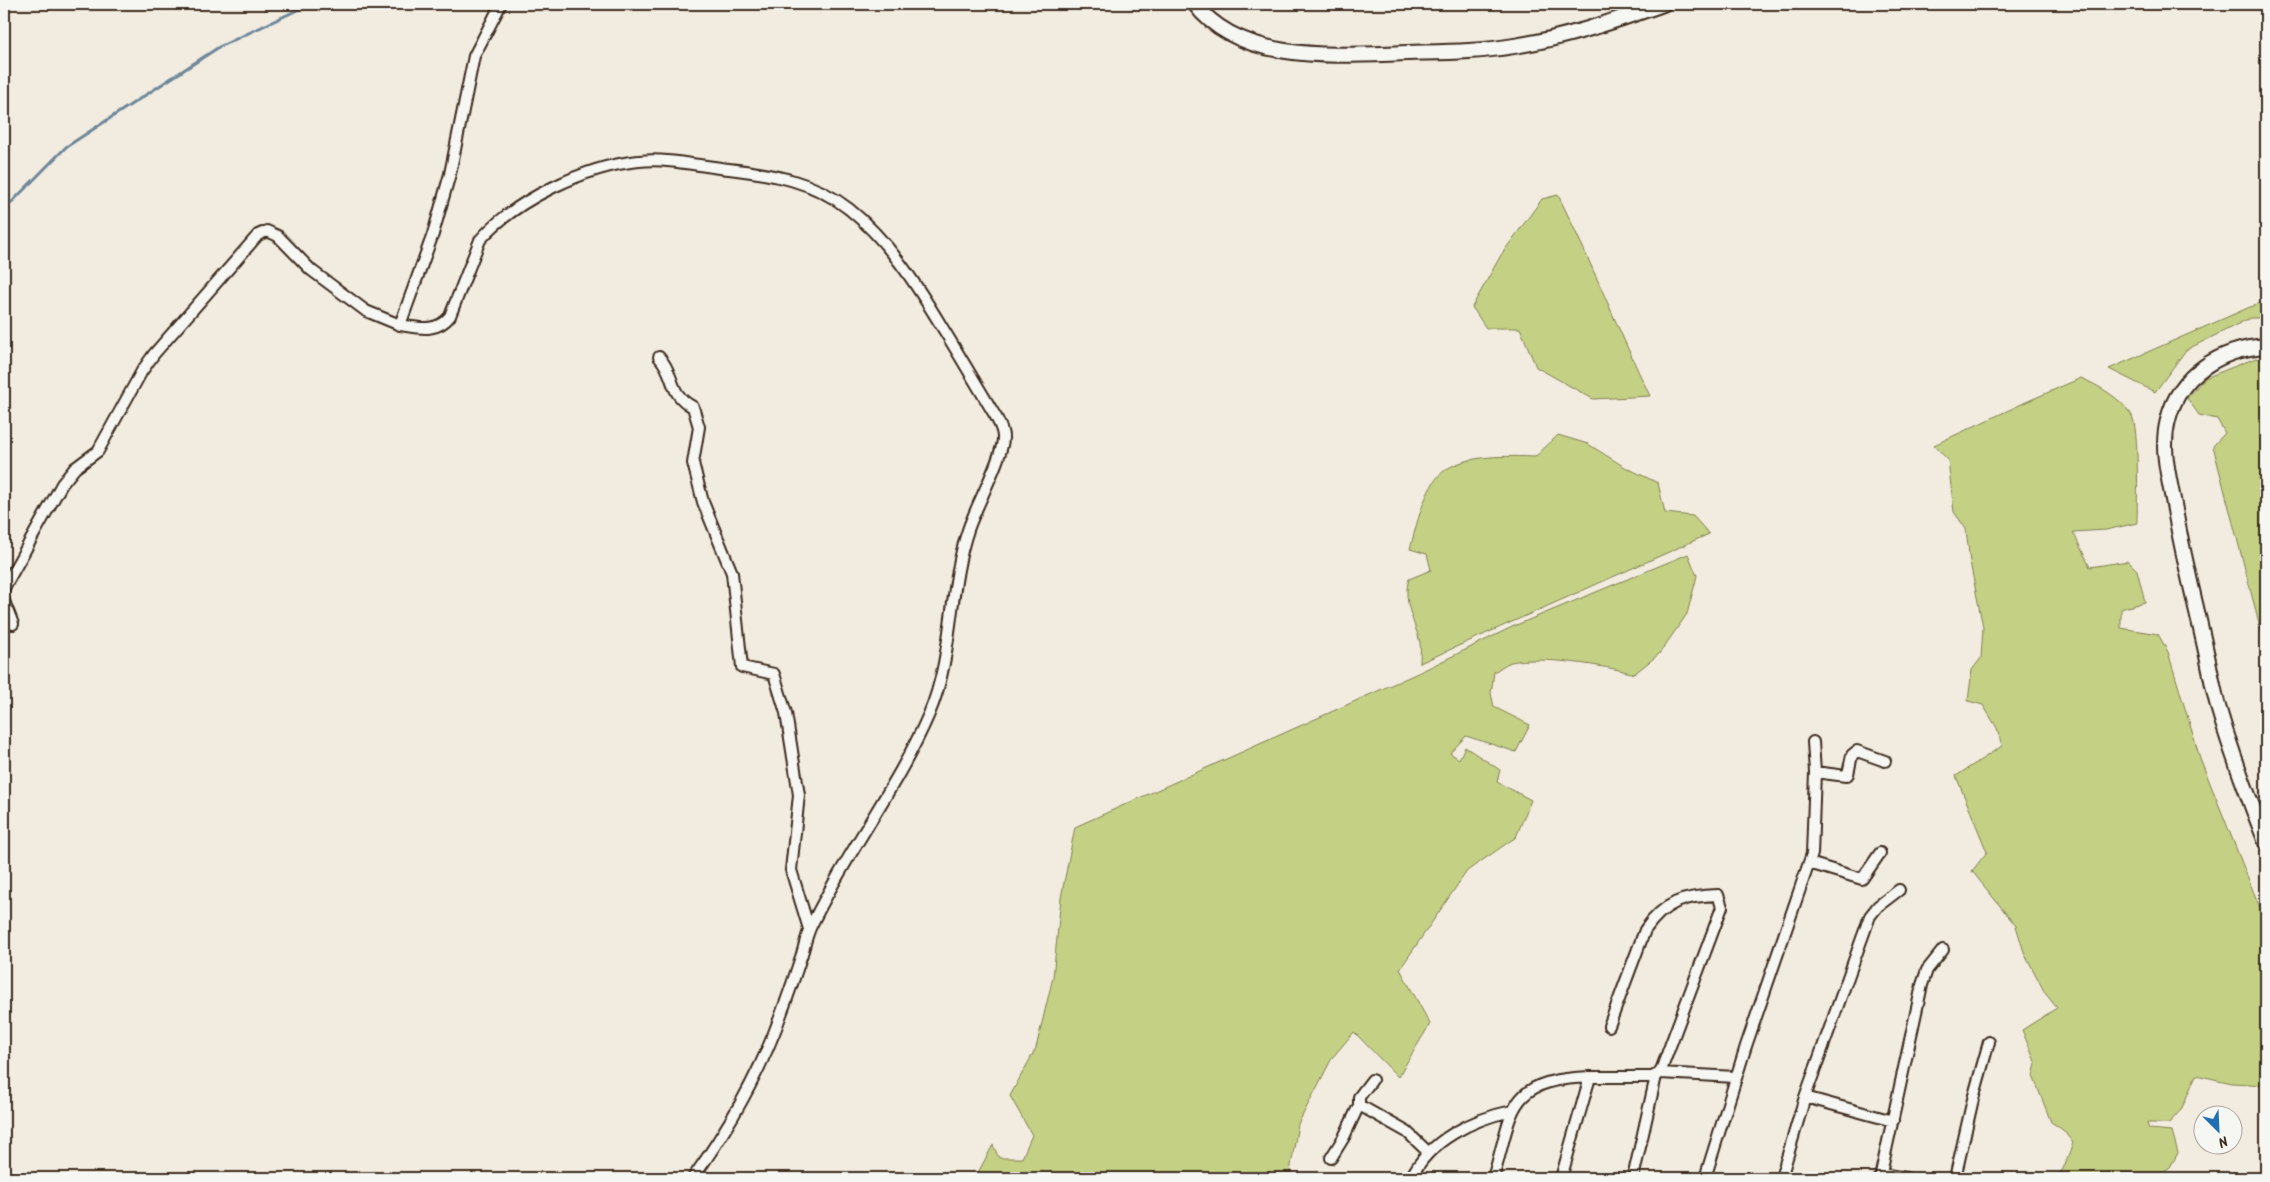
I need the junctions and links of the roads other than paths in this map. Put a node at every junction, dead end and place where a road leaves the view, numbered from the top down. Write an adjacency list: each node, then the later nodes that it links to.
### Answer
1 (501, 4): 4 (street)
2 (1195, 4): 3 (main road)
3 (1664, 4)
4 (400, 325): 7 (street); 17 (street)
5 (2266, 346): 13 (main road)
6 (659, 357): 17 (street)
7 (4, 588)
8 (4, 600): 9 (street)
9 (13, 624)
10 (1813, 742): 12 (street)
11 (1885, 760): 12 (street)
12 (1816, 772): 15 (street)
13 (2266, 842)
14 (1880, 853): 15 (street)
15 (1809, 863): 23 (street)
16 (1899, 890): 25 (street)
17 (809, 928): 32 (street)
18 (1943, 950): 28 (street)
19 (1609, 1026): 21 (street)
20 (1989, 1042): 40 (street)
21 (1658, 1074): 22 (street); 23 (street); 36 (street)
22 (1590, 1077): 27 (street); 35 (street)
23 (1736, 1077): 37 (street)
24 (1372, 1080): 26 (street)
25 (1805, 1097): 28 (street); 38 (street)
26 (1359, 1105): 29 (street); 30 (street)
27 (1512, 1111): 29 (street); 34 (street)
28 (1893, 1121): 31 (street)
29 (1428, 1152): 33 (street)
30 (1331, 1158)
31 (1881, 1176): 39 (street)
32 (693, 1178)
33 (1411, 1178)
34 (1493, 1178)
35 (1561, 1178)
36 (1632, 1178)
37 (1706, 1178)
38 (1781, 1178)
39 (1906, 1178)
40 (1955, 1178)

